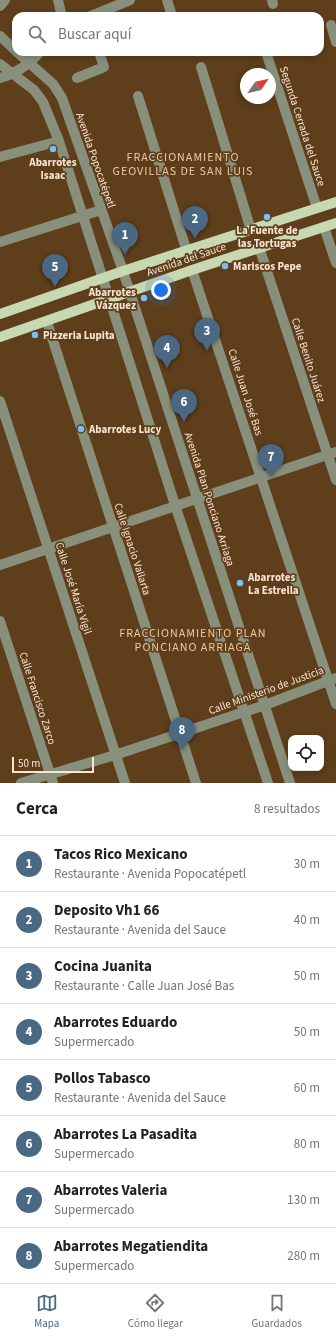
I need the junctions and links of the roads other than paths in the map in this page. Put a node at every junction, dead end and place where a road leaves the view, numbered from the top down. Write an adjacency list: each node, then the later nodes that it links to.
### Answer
1 (5, 0): 5 (street)
2 (58, 0): 6 (street)
3 (130, 0): 7 (street)
4 (167, 0): 8 (street)
5 (0, 6)
6 (61, 12)
7 (101, 12)
8 (171, 12)
9 (331, 25): 11 (street)
10 (0, 36): 12 (street, Avenida Popocatépetl)
11 (336, 42)
12 (12, 47)
13 (22, 56): 17 (street, Avenida Popocatépetl)
14 (36, 56): 17 (street)
15 (100, 56): 22 (street)
16 (267, 56): 27 (street, Segunda Cerrada del Sauce)
17 (30, 63): 20 (street); 28 (street, Avenida Popocatépetl)
18 (0, 64): 20 (street)
19 (201, 67): 32 (street)
20 (13, 74): 21 (street); 24 (street)
21 (0, 78)
22 (77, 78)
23 (138, 96): 35 (street)
24 (59, 141): 25 (street); 29 (street)
25 (0, 157)
26 (336, 202): 27 (main road, Avenida del Sauce)
27 (317, 208): 32 (main road, Avenida del Sauce)
28 (101, 210): 29 (street); 38 (street, Avenida Popocatépetl)
29 (82, 216): 33 (street); 39 (street)
30 (336, 223): 31 (main road, Avenida del Sauce)
31 (324, 227): 34 (main road, Avenida del Sauce); 36 (street)
32 (251, 230): 35 (main road, Avenida del Sauce)
33 (0, 242)
34 (259, 247): 37 (main road, Avenida del Sauce); 46 (street, Calle Benito Juárez)
35 (187, 252): 38 (main road, Avenida del Sauce)
36 (336, 263)
37 (192, 270): 40 (main road, Avenida del Sauce); 47 (street, Calle Juan José Bas)
38 (123, 272): 39 (main road, Avenida del Sauce); 40 (street, Avenida Popocatépetl)
39 (103, 278): 41 (street); 42 (main road, Avenida del Sauce)
40 (129, 292): 41 (main road, Avenida del Sauce); 49 (street, Avenida Plan Ponciano Arriaga)
41 (109, 298): 43 (main road, Avenida del Sauce); 50 (street)
42 (0, 314)
43 (46, 322): 44 (main road, Avenida del Sauce); 51 (street, Calle Ignacio Vallarta)
44 (0, 337)
45 (0, 401): 52 (street, Calle José María Vigil)
46 (332, 453): 47 (street); 48 (street, Calle Benito Juárez)
47 (261, 476): 49 (street); 55 (street, Calle Juan José Bas)
48 (336, 480)
49 (198, 498): 50 (street); 57 (street, Avenida Plan Ponciano Arriaga)
50 (175, 505): 51 (street); 58 (street)
51 (114, 527): 52 (street); 59 (street, Calle Ignacio Vallarta)
52 (50, 549): 53 (street); 60 (street, Calle José María Vigil)
53 (0, 565)
54 (0, 621): 61 (street, Calle Francisco Zarco)
55 (332, 680): 56 (street, Calle Juan José Bas); 57 (street, Calle Ministerio de Justicia)
56 (336, 704)
57 (265, 705): 58 (street, Calle Ministerio de Justicia); 66 (street, Avenida Plan Ponciano Arriaga)
58 (244, 712): 59 (street, Calle Ministerio de Justicia); 65 (street)
59 (180, 733): 60 (street, Calle Ministerio de Justicia); 64 (street, Calle Ignacio Vallarta)
60 (115, 755): 61 (street, Calle Ministerio de Justicia); 63 (street, Calle José María Vigil)
61 (51, 778): 62 (street, Calle Ministerio de Justicia)
62 (21, 783)
63 (125, 783)
64 (196, 783)
65 (268, 783)
66 (290, 783)

